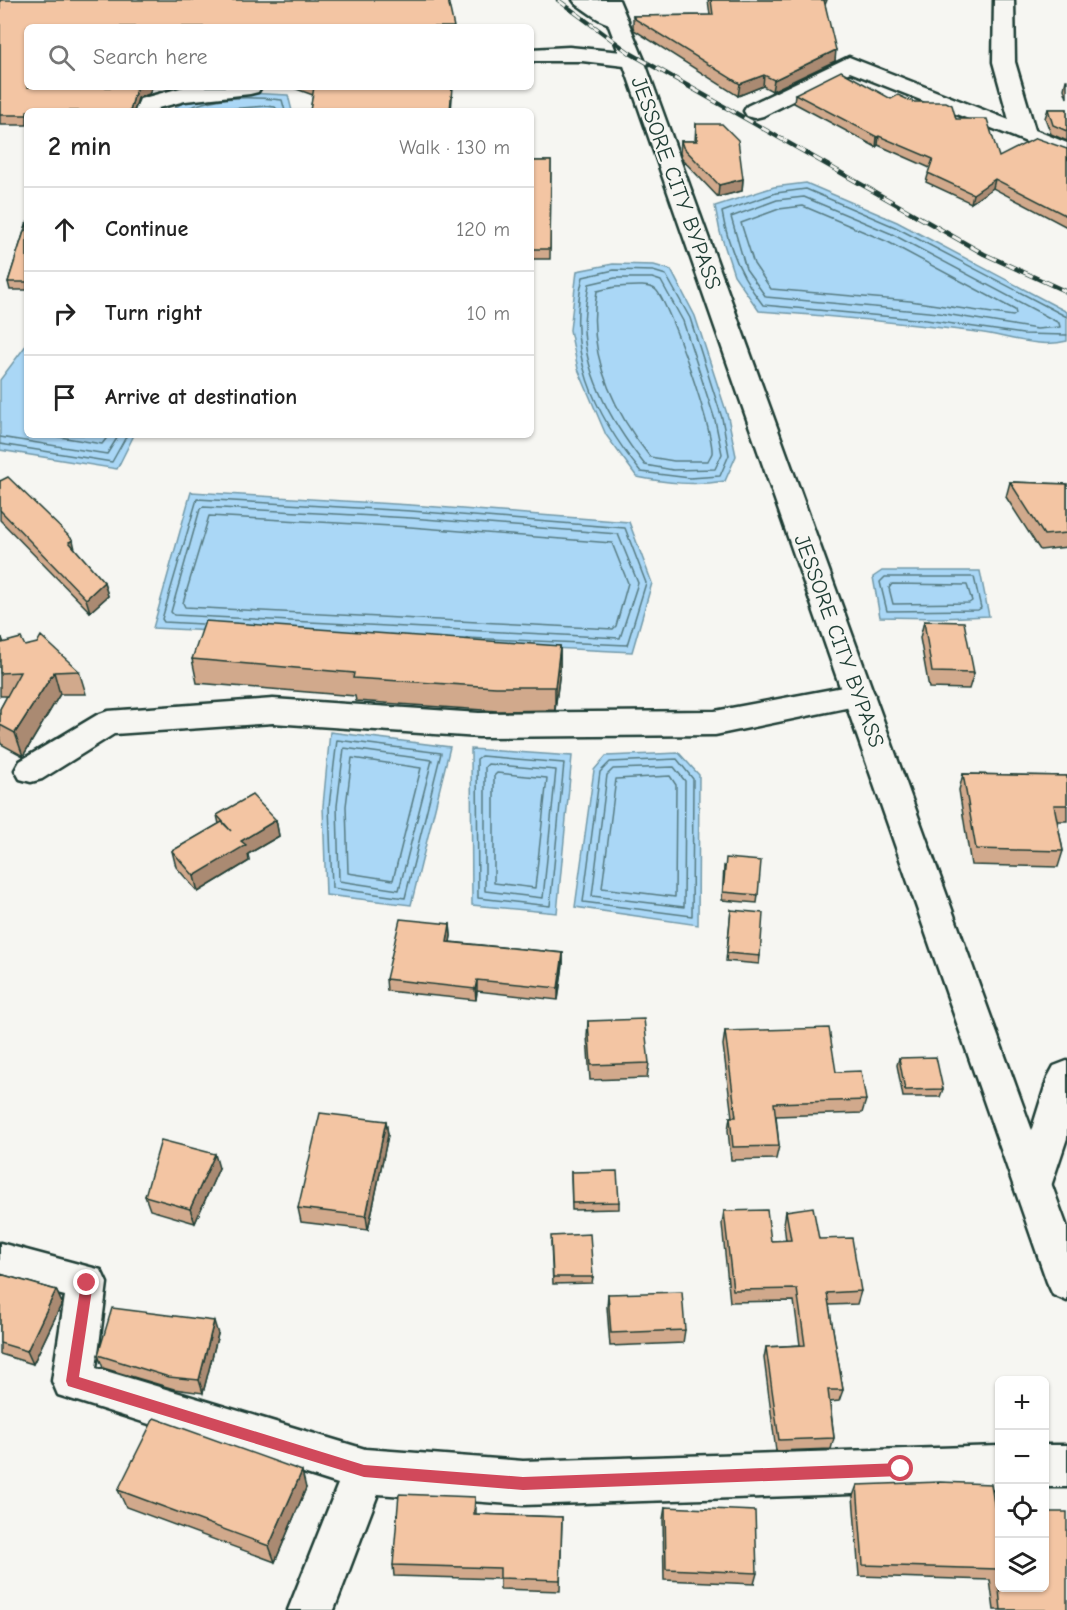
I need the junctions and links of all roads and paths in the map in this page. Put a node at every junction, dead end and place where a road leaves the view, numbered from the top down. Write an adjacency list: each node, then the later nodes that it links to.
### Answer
1 (583, 0): 3 (main road)
2 (1004, 0): 9 (main road)
3 (613, 10): 5 (main road, JESSORE CITY BYPASS)
4 (534, 55): 5 (main road)
5 (633, 60): 11 (main road, JESSORE CITY BYPASS)
6 (222, 90): 7 (main road)
7 (147, 108)
8 (755, 111): 9 (main road)
9 (1024, 133): 10 (main road)
10 (1067, 151)
11 (859, 695): 12 (main road); 14 (main road, JESSORE CITY BYPASS)
12 (31, 770)
13 (1067, 1077): 14 (main road)
14 (1033, 1186): 16 (main road, JESSORE CITY BYPASS)
15 (0, 1261): 20 (main road)
16 (1067, 1282)
17 (1049, 1466): 18 (main road)
18 (1067, 1466)
19 (995, 1467): 20 (main road)
20 (364, 1471): 21 (main road)
21 (311, 1610)

